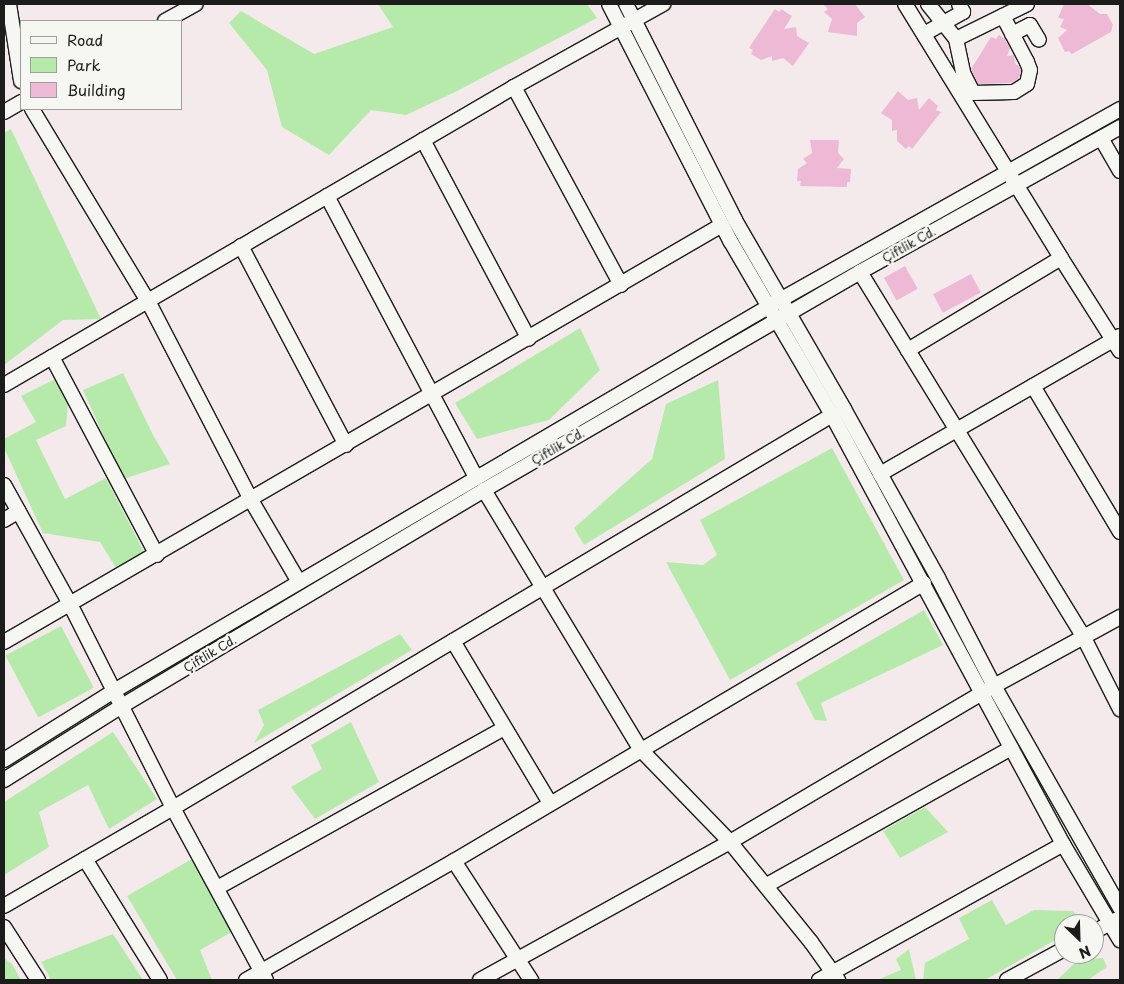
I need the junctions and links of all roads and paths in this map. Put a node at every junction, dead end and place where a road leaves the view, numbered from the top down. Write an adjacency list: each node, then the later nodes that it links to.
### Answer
1 (9, 4): 19 (street)
2 (196, 4): 12 (street)
3 (609, 4): 14 (street)
4 (626, 4): 11 (street)
5 (663, 4): 11 (street)
6 (905, 4): 15 (street)
7 (959, 4): 13 (street)
8 (1027, 4): 10 (street)
9 (935, 6): 13 (street); 15 (street)
10 (1003, 16): 16 (street); 17 (street)
11 (635, 18): 14 (street); 38 (street)
12 (167, 20)
13 (943, 22): 15 (street); 17 (street)
14 (622, 25): 20 (street); 32 (street)
15 (920, 28): 29 (street)
16 (1012, 34): 17 (street); 18 (street)
17 (956, 39)
18 (1038, 40)
19 (20, 75)
20 (514, 87): 27 (street); 36 (street)
21 (20, 103): 24 (street)
22 (1120, 109): 29 (street, Çiftlik Cd.)
23 (33, 110): 37 (street)
24 (4, 112)
25 (1120, 127): 26 (street, Çiftlik Cd.)
26 (1100, 138): 28 (street); 30 (street, Çiftlik Cd.)
27 (423, 140): 31 (street); 40 (street)
28 (1120, 171)
29 (1007, 172): 30 (street); 38 (street, Çiftlik Cd.)
30 (1015, 185): 34 (street); 35 (street, Çiftlik Cd.)
31 (327, 196): 33 (street); 46 (street)
32 (722, 225): 36 (street); 38 (street)
33 (241, 246): 37 (street); 49 (street)
34 (1061, 258): 41 (street); 42 (street)
35 (860, 272): 39 (street, Çiftlik Cd.); 42 (street)
36 (621, 285): 40 (street)
37 (148, 301): 43 (street); 54 (street)
38 (774, 303): 39 (street); 51 (street, Çiftlik Cd.)
39 (782, 317): 47 (street); 50 (street); 53 (street, Çiftlik Cd.)
40 (529, 339): 46 (street)
41 (1118, 342): 45 (street)
42 (908, 350): 48 (street)
43 (52, 357): 44 (street); 58 (street)
44 (4, 385)
45 (1033, 386): 48 (street); 57 (street)
46 (432, 395): 49 (street); 51 (street)
47 (832, 416): 60 (street); 61 (street)
48 (957, 430): 50 (street); 64 (street)
49 (346, 445): 54 (street)
50 (880, 474): 67 (street)
51 (476, 477): 59 (street, Çiftlik Cd.)
52 (4, 484): 55 (street)
53 (484, 490): 61 (street); 69 (street, Çiftlik Cd.)
54 (251, 500): 58 (street); 59 (street)
55 (18, 511): 56 (street); 62 (street)
56 (4, 520)
57 (1120, 532)
58 (157, 555): 62 (street)
59 (299, 582): 68 (street, Çiftlik Cd.)
60 (924, 583): 67 (street); 73 (street)
61 (541, 588): 65 (street); 73 (street)
62 (70, 604): 66 (street); 68 (street)
63 (1120, 617): 64 (street)
64 (1084, 638): 67 (street); 70 (street)
65 (453, 641): 71 (street); 77 (street)
66 (4, 642)
67 (988, 690): 72 (street); 78 (street); 85 (street)
68 (114, 691): 69 (street); 74 (street, Çiftlik Cd.)
69 (122, 706): 75 (street, Çiftlik Cd.); 77 (street)
70 (1120, 709)
71 (505, 728): 76 (street); 83 (street)
72 (1011, 748): 79 (street); 82 (street)
73 (640, 749): 76 (street); 78 (street)
74 (4, 760)
75 (4, 780)
76 (550, 803): 81 (street)
77 (173, 808): 80 (street); 83 (street)
78 (730, 842): 82 (street); 90 (street)
79 (1063, 844): 86 (street); 92 (street)
80 (85, 859): 84 (street); 94 (street)
81 (454, 860): 90 (street); 91 (street)
82 (767, 886): 92 (street)
83 (217, 888): 91 (street)
84 (4, 906)
85 (1120, 908)
86 (1115, 921): 88 (street)
87 (4, 927): 93 (street)
88 (1120, 940)
89 (1054, 954): 99 (street)
90 (518, 959): 96 (street); 97 (street)
91 (264, 976): 95 (street)
92 (835, 976): 98 (street)
93 (38, 980)
94 (160, 980)
95 (246, 980)
96 (480, 980)
97 (531, 980)
98 (819, 980)
99 (1007, 980)

